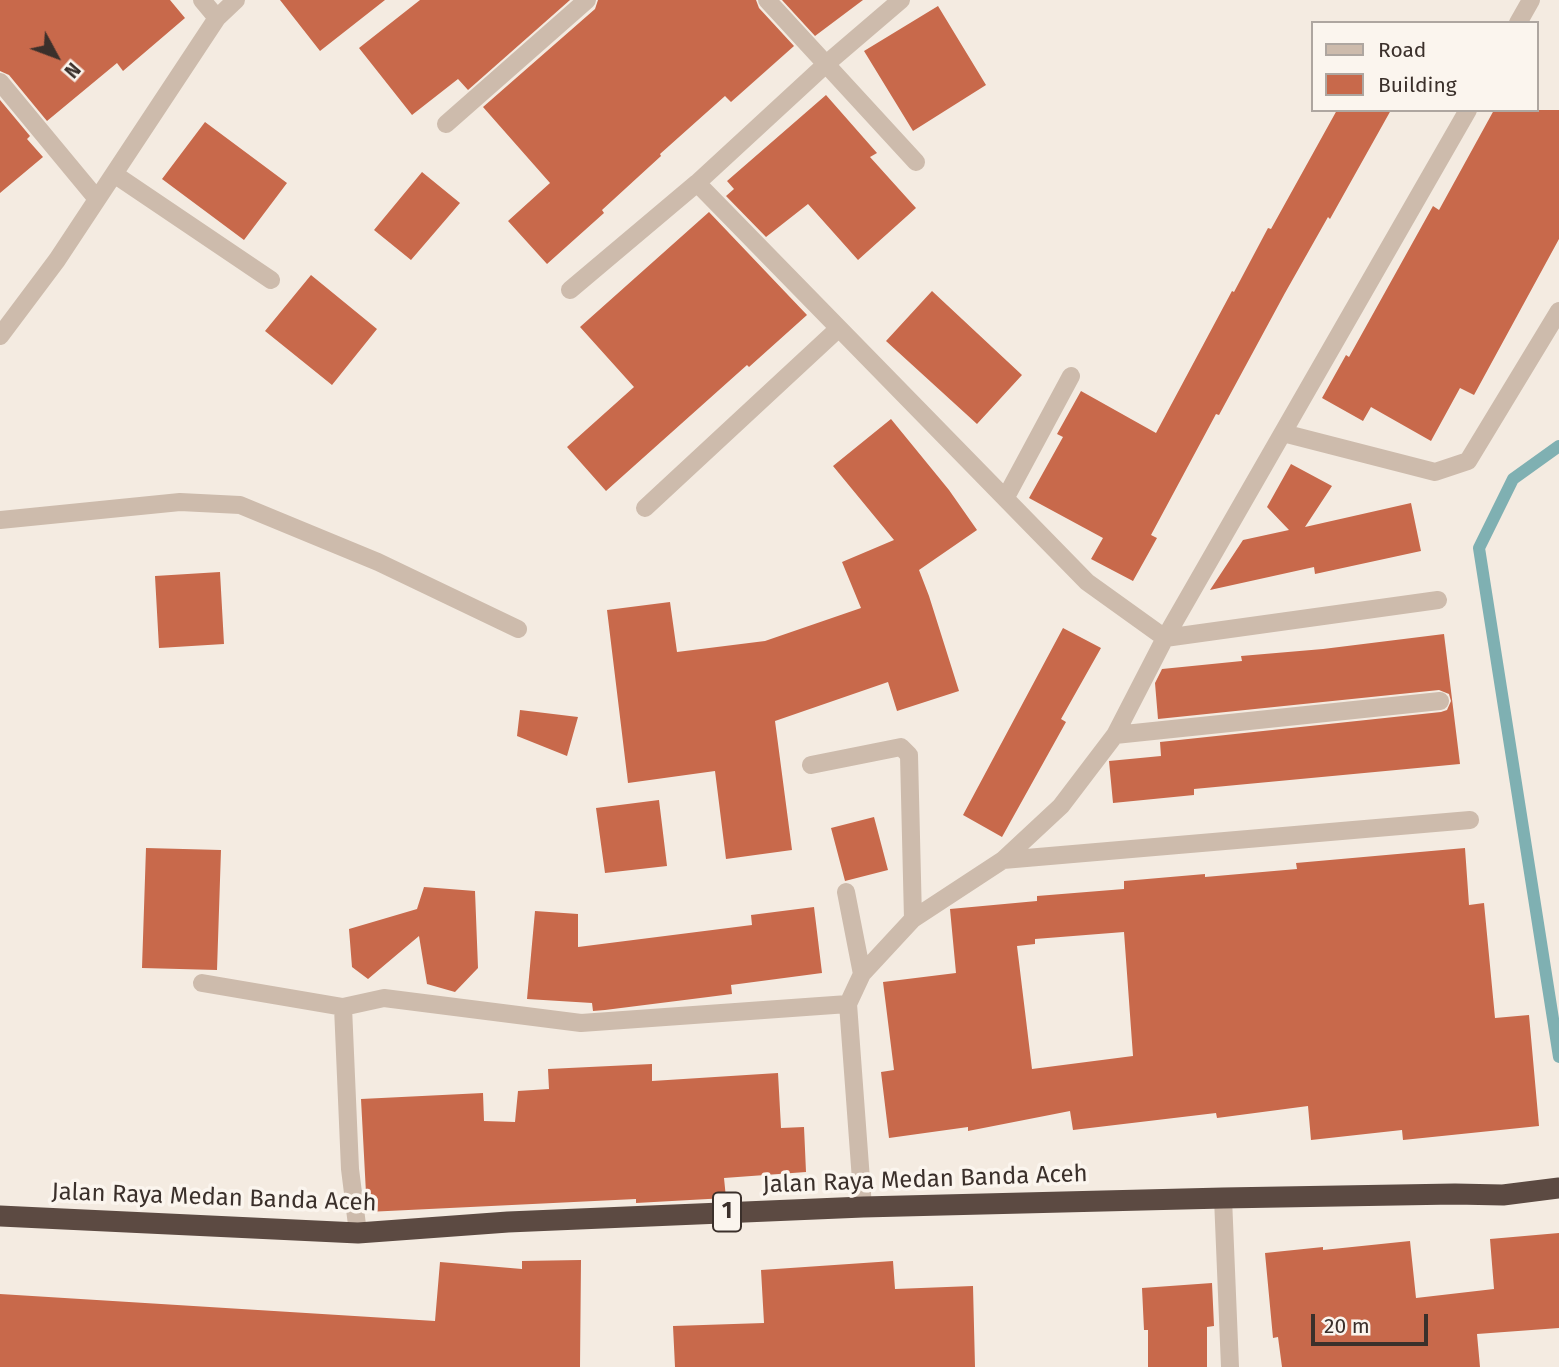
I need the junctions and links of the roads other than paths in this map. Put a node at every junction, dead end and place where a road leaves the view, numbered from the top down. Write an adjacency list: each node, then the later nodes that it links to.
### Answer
1 (202, 0): 7 (street)
2 (236, 0): 7 (street)
3 (587, 0): 12 (street)
4 (766, 0): 9 (street)
5 (901, 0): 9 (street)
6 (1531, 0): 8 (street)
7 (217, 18): 14 (street)
8 (1519, 21)
9 (825, 65): 13 (street); 15 (street)
10 (0, 82): 16 (street)
11 (1467, 112): 23 (street)
12 (446, 124)
13 (916, 162)
14 (114, 174): 16 (street); 17 (street)
15 (697, 183): 18 (street); 20 (street)
16 (97, 199): 21 (street)
17 (271, 280)
18 (570, 290)
19 (1559, 311): 23 (street)
20 (838, 330): 24 (street); 25 (street)
21 (0, 336)
22 (1071, 376): 24 (street)
23 (1283, 433): 29 (street)
24 (1006, 498): 29 (street)
25 (645, 508)
26 (0, 520): 28 (street)
27 (1438, 600): 29 (street)
28 (518, 629)
29 (1166, 638): 31 (street)
30 (1440, 701): 31 (street)
31 (1115, 735): 34 (street)
32 (811, 765): 36 (street)
33 (1470, 820): 34 (street)
34 (1003, 860): 36 (street)
35 (846, 892): 37 (street)
36 (914, 919): 37 (street)
37 (862, 974): 39 (street)
38 (202, 983): 40 (street)
39 (848, 1004): 40 (street); 43 (street)
40 (344, 1007): 45 (street)
41 (1559, 1188): 42 (highway, Jalan Raya Medan Banda Aceh / 1)
42 (1223, 1198): 43 (highway, Jalan Raya Medan Banda Aceh / 1); 46 (street)
43 (863, 1207): 45 (highway, Jalan Raya Medan Banda Aceh / 1)
44 (0, 1216): 45 (highway, Jalan Raya Medan Banda Aceh / 1)
45 (358, 1233)
46 (1230, 1367)

